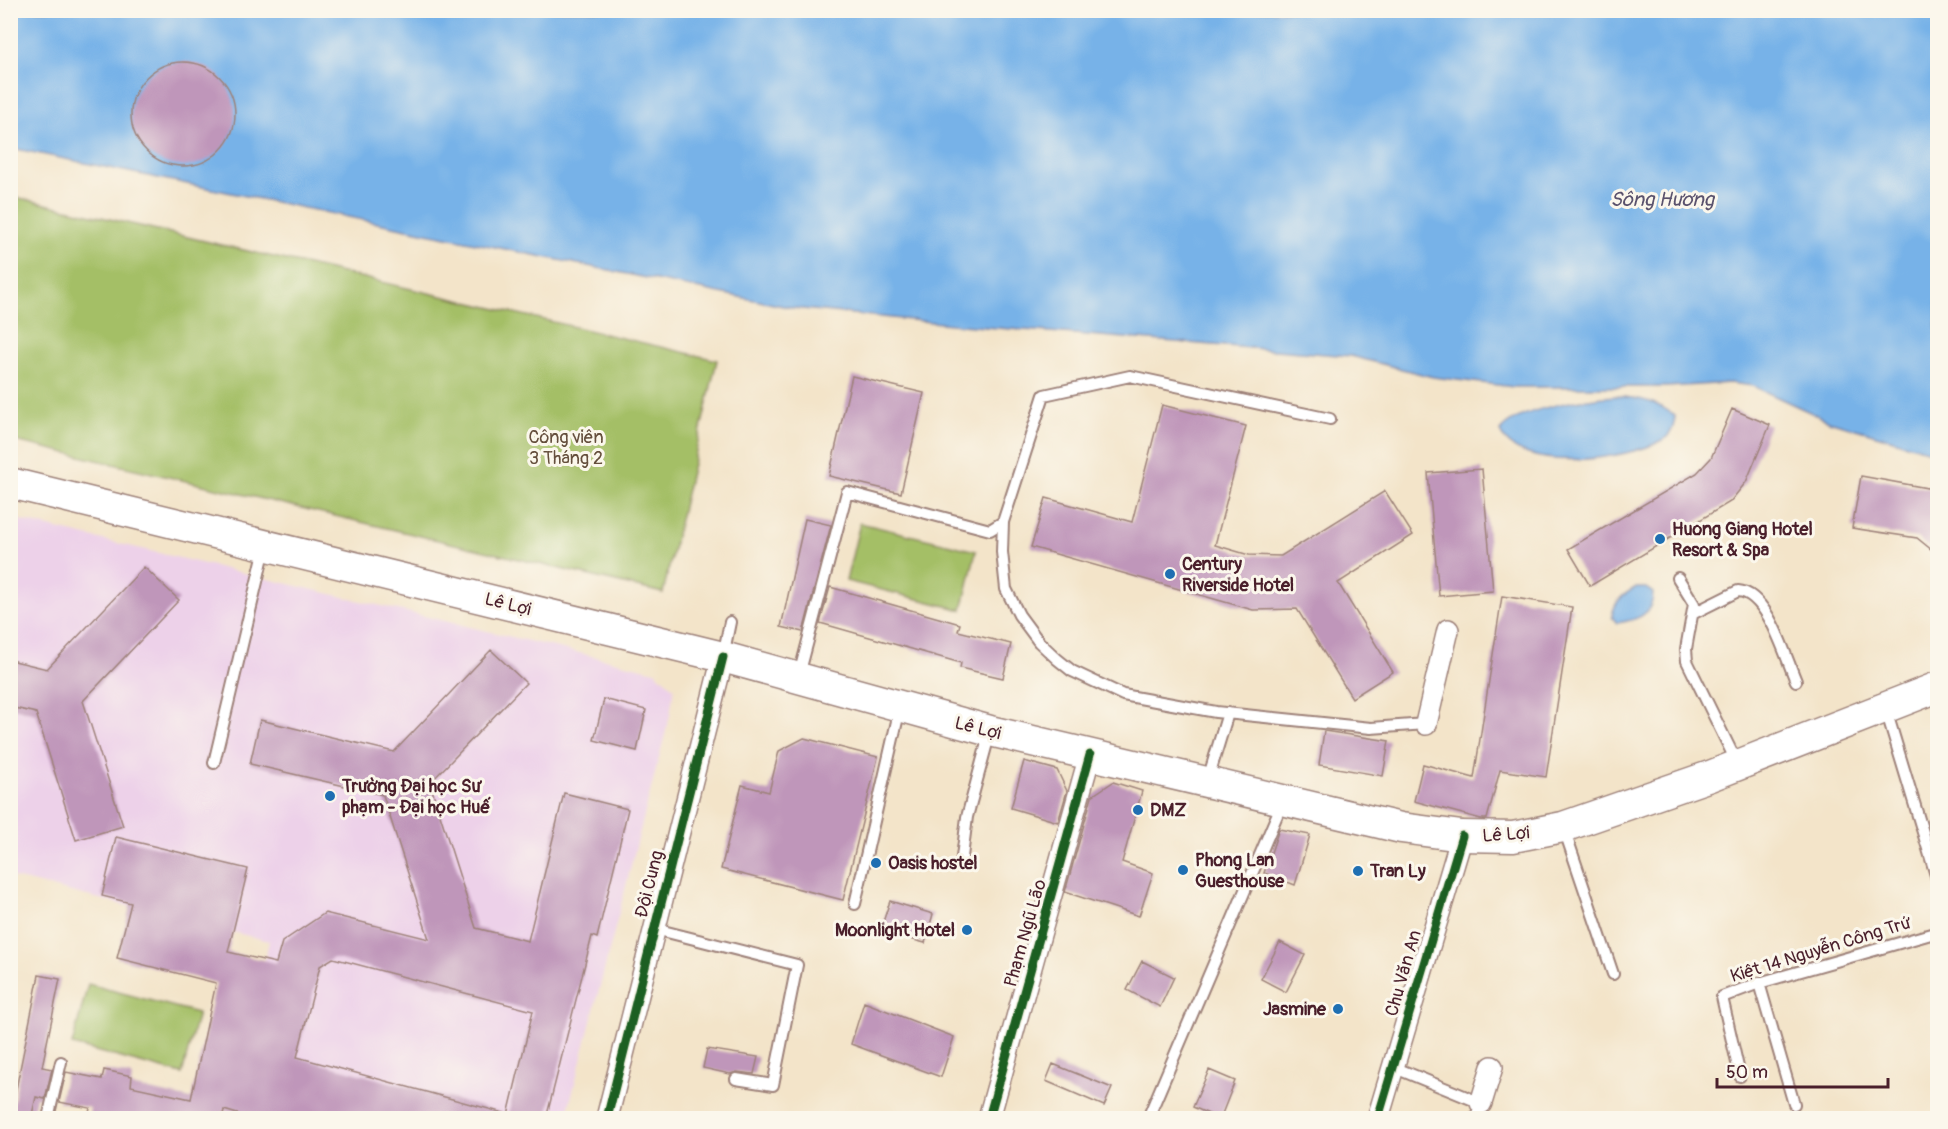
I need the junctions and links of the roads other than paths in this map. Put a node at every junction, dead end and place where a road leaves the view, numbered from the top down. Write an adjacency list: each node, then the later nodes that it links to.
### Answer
1 (1329, 419): 3 (lane)
2 (10, 483): 4 (main road, Lê Lợi)
3 (1003, 522): 10 (lane); 15 (lane)
4 (266, 544): 9 (main road, Lê Lợi); 19 (lane)
5 (1678, 578): 6 (lane)
6 (1694, 613): 11 (lane); 20 (lane)
7 (730, 622): 9 (lane)
8 (1448, 630): 16 (street)
9 (723, 657): 10 (main road, Lê Lợi); 28 (street, Đội Cung)
10 (798, 678): 13 (main road, Lê Lợi)
11 (1796, 681)
12 (1938, 687): 14 (main road, Lê Lợi)
13 (900, 707): 17 (main road, Lê Lợi); 27 (lane)
14 (1885, 709): 20 (main road, Lê Lợi); 26 (lane)
15 (1228, 713): 16 (lane); 21 (lane)
16 (1426, 724)
17 (990, 731): 18 (main road, Lê Lợi); 25 (lane)
18 (1090, 755): 21 (main road, Lê Lợi); 41 (street, Phạm Ngũ Lão)
19 (214, 763)
20 (1739, 765): 23 (main road, Lê Lợi)
21 (1208, 782): 22 (main road, Lê Lợi)
22 (1283, 801): 24 (main road, Lê Lợi); 42 (lane)
23 (1563, 828): 24 (main road, Lê Lợi); 30 (lane)
24 (1462, 836): 33 (street, Chu Văn An)
25 (961, 865)
26 (1938, 882)
27 (855, 904)
28 (655, 930): 36 (lane); 40 (street, Đội Cung)
29 (1938, 932): 31 (lane, Kiệt 14 Nguyễn Công Trứ)
30 (1613, 974)
31 (1759, 983): 35 (lane, Kiệt 14 Nguyễn Công Trứ); 37 (lane)
32 (61, 1062): 39 (lane)
33 (1393, 1067): 38 (lane); 43 (street, Chu Văn An)
34 (1492, 1067): 38 (street)
35 (1740, 1076)
36 (736, 1079)
37 (1794, 1104)
38 (1479, 1111)
39 (48, 1119)
40 (607, 1119)
41 (989, 1119)
42 (1148, 1119)
43 (1378, 1119)

